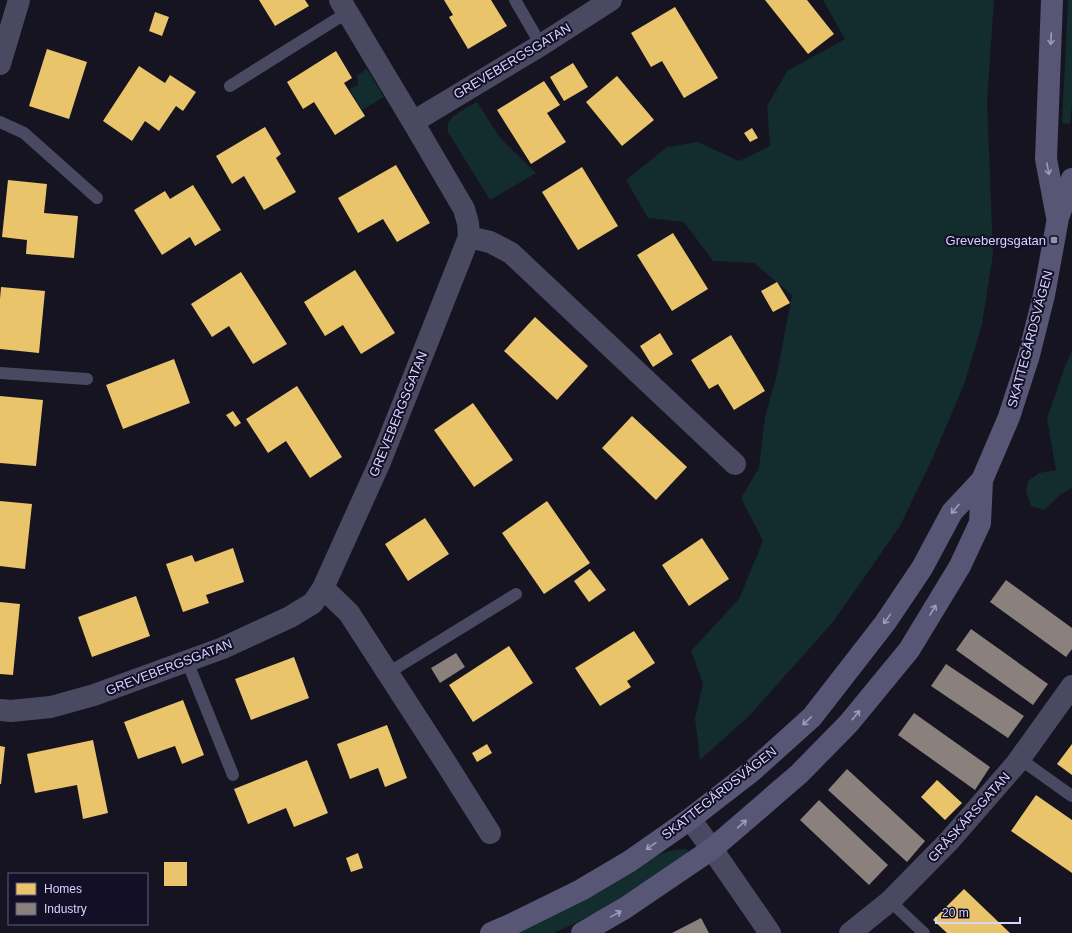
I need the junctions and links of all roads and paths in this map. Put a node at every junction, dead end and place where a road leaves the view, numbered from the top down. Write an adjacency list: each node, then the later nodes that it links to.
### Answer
1 (19, 0): 7 (street)
2 (515, 0): 6 (lane)
3 (611, 0): 6 (street, GREVEBERGSGATAN)
4 (1052, 0): 13 (street, SKATTEGÅRDSVÄGEN, one-way to 13)
5 (344, 6): 8 (lane); 10 (street, GREVEBERGSGATAN)
6 (541, 45): 10 (street, GREVEBERGSGATAN)
7 (0, 64)
8 (230, 86)
9 (0, 122): 12 (lane)
10 (413, 122): 14 (street, GREVEBERGSGATAN)
11 (1072, 179): 13 (street, SKATTEGÅRDSVÄGEN)
12 (97, 198)
13 (1058, 218): 18 (street, SKATTEGÅRDSVÄGEN)
14 (469, 237): 17 (street); 19 (street, GREVEBERGSGATAN)
15 (0, 372): 16 (lane)
16 (86, 379)
17 (735, 464)
18 (982, 480): 28 (street, SKATTEGÅRDSVÄGEN, one-way to 28); 30 (street, SKATTEGÅRDSVÄGEN, one-way to 18)
19 (323, 588): 21 (street, GREVEBERGSGATAN); 22 (street)
20 (516, 594): 22 (lane)
21 (187, 661): 24 (street, GREVEBERGSGATAN); 26 (lane)
22 (388, 673): 29 (street)
23 (1072, 686): 25 (street, GRÅSKÄRSGATAN)
24 (0, 710)
25 (1020, 759): 27 (lane); 31 (street, GRÅSKÄRSGATAN)
26 (233, 775)
27 (1072, 796)
28 (690, 819): 30 (street); 32 (street, SKATTEGÅRDSVÄGEN, one-way to 32)
29 (490, 833)
30 (712, 849): 33 (street, SKATTEGÅRDSVÄGEN, one-way to 30); 34 (street)
31 (890, 901): 35 (street, GRÅSKÄRSGATAN); 36 (lane)
32 (491, 933)
33 (582, 933)
34 (770, 933)
35 (850, 933)
36 (924, 933)

